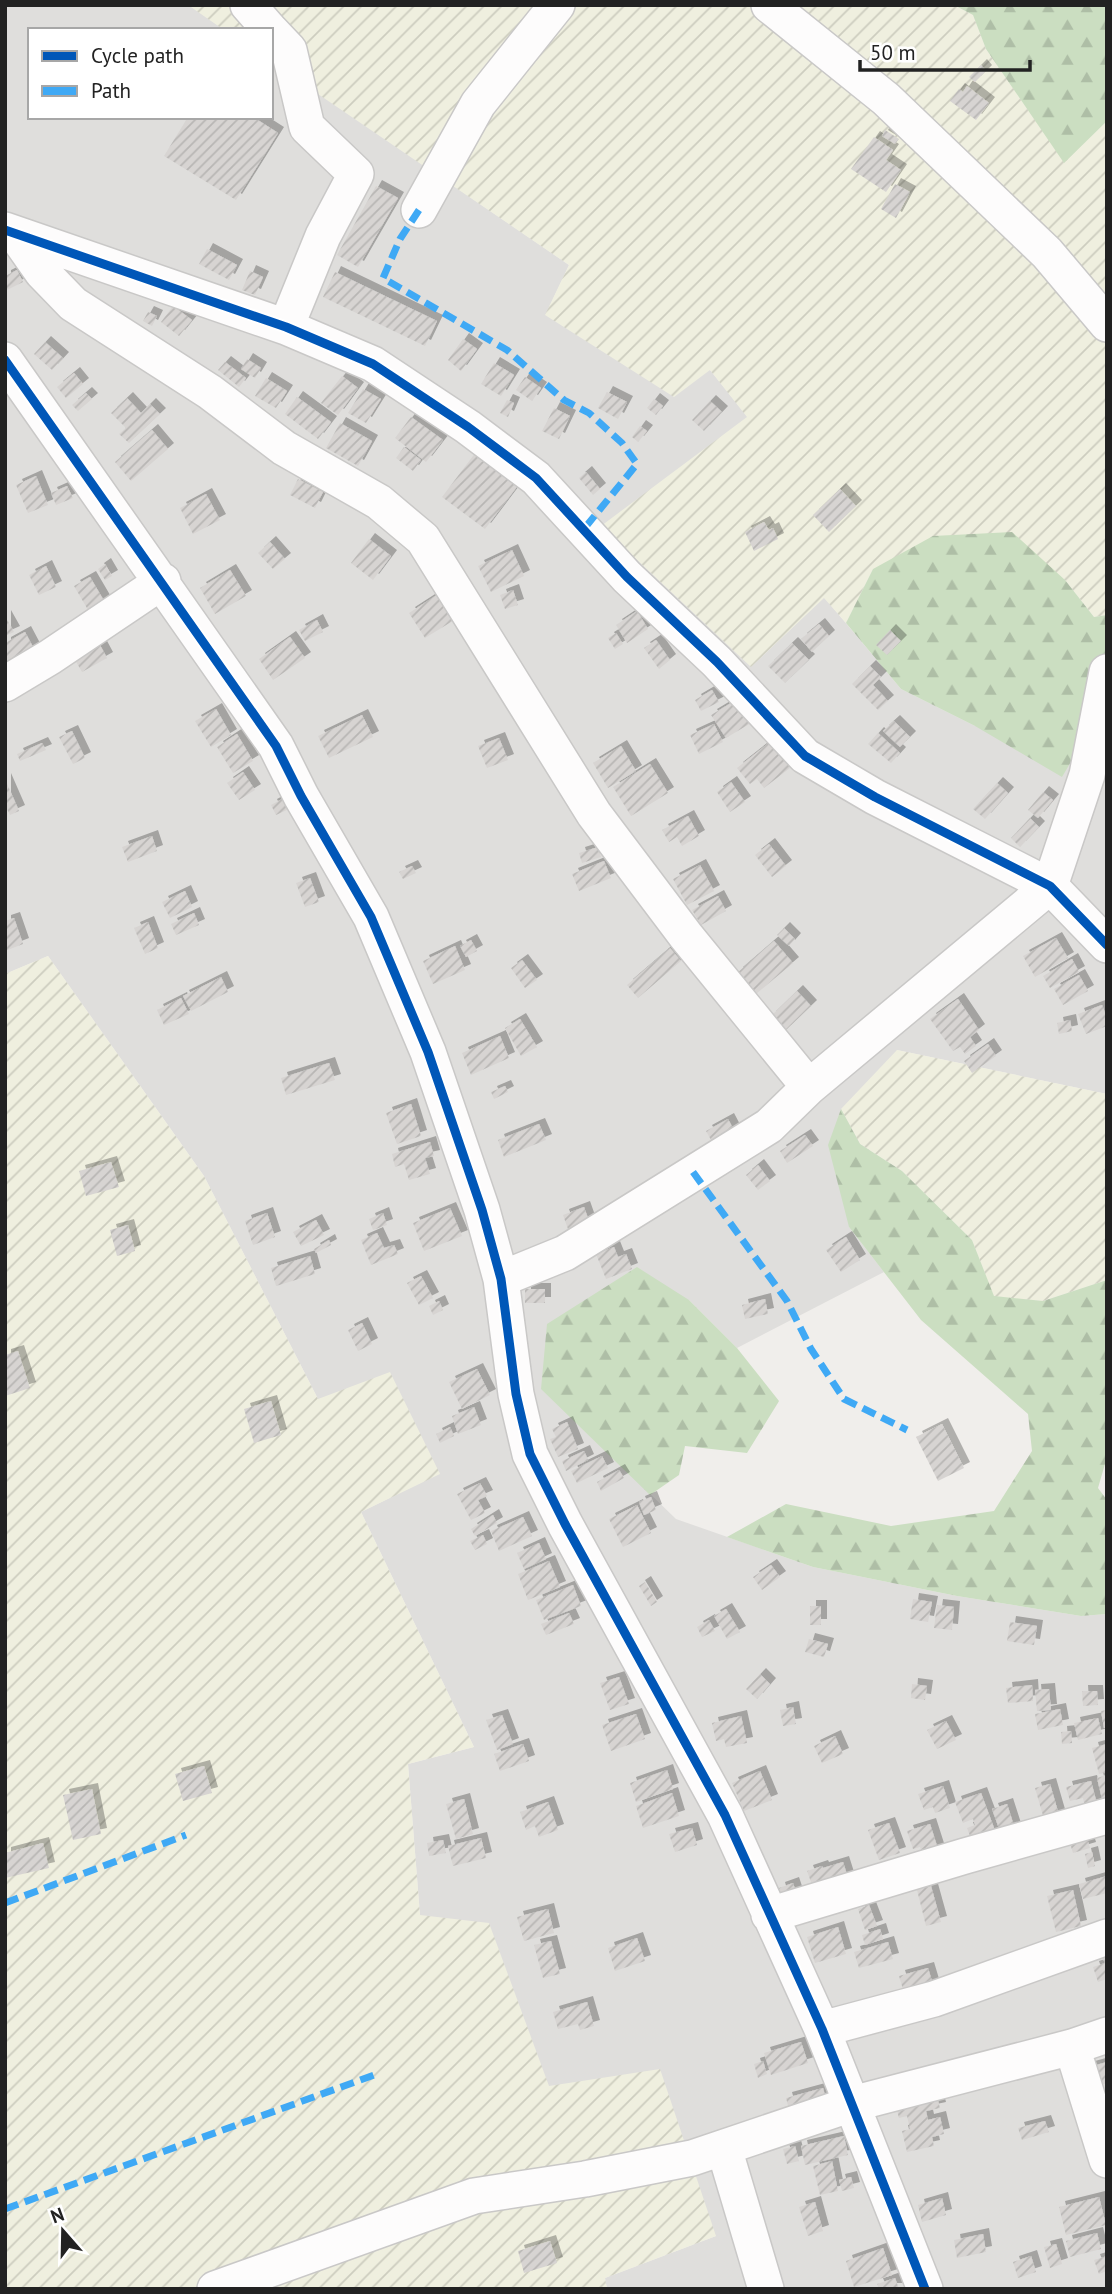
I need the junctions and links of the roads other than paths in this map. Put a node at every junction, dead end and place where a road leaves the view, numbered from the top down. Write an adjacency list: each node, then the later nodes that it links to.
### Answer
1 (248, 5): 4 (street)
2 (556, 5): 6 (street)
3 (769, 5): 8 (street)
4 (269, 28)
5 (273, 32): 9 (street)
6 (419, 210)
7 (11, 233): 9 (street); 16 (street)
8 (1107, 324)
9 (286, 327): 14 (street)
10 (5, 360): 11 (street)
11 (163, 581): 13 (street); 17 (street)
12 (1107, 672): 14 (street)
13 (5, 684)
14 (1050, 886): 15 (street); 16 (street)
15 (1107, 945)
16 (809, 1087): 17 (street)
17 (501, 1279): 19 (street)
18 (1107, 1816): 19 (street)
19 (769, 1915): 21 (street)
20 (1107, 1937): 21 (street)
21 (822, 2029): 24 (street)
22 (1107, 2035): 23 (street)
23 (1072, 2047): 24 (street); 26 (street)
24 (852, 2104): 25 (street); 29 (street)
25 (724, 2148): 27 (street); 28 (street)
26 (1107, 2160)
27 (215, 2289)
28 (766, 2289)
29 (926, 2289)

